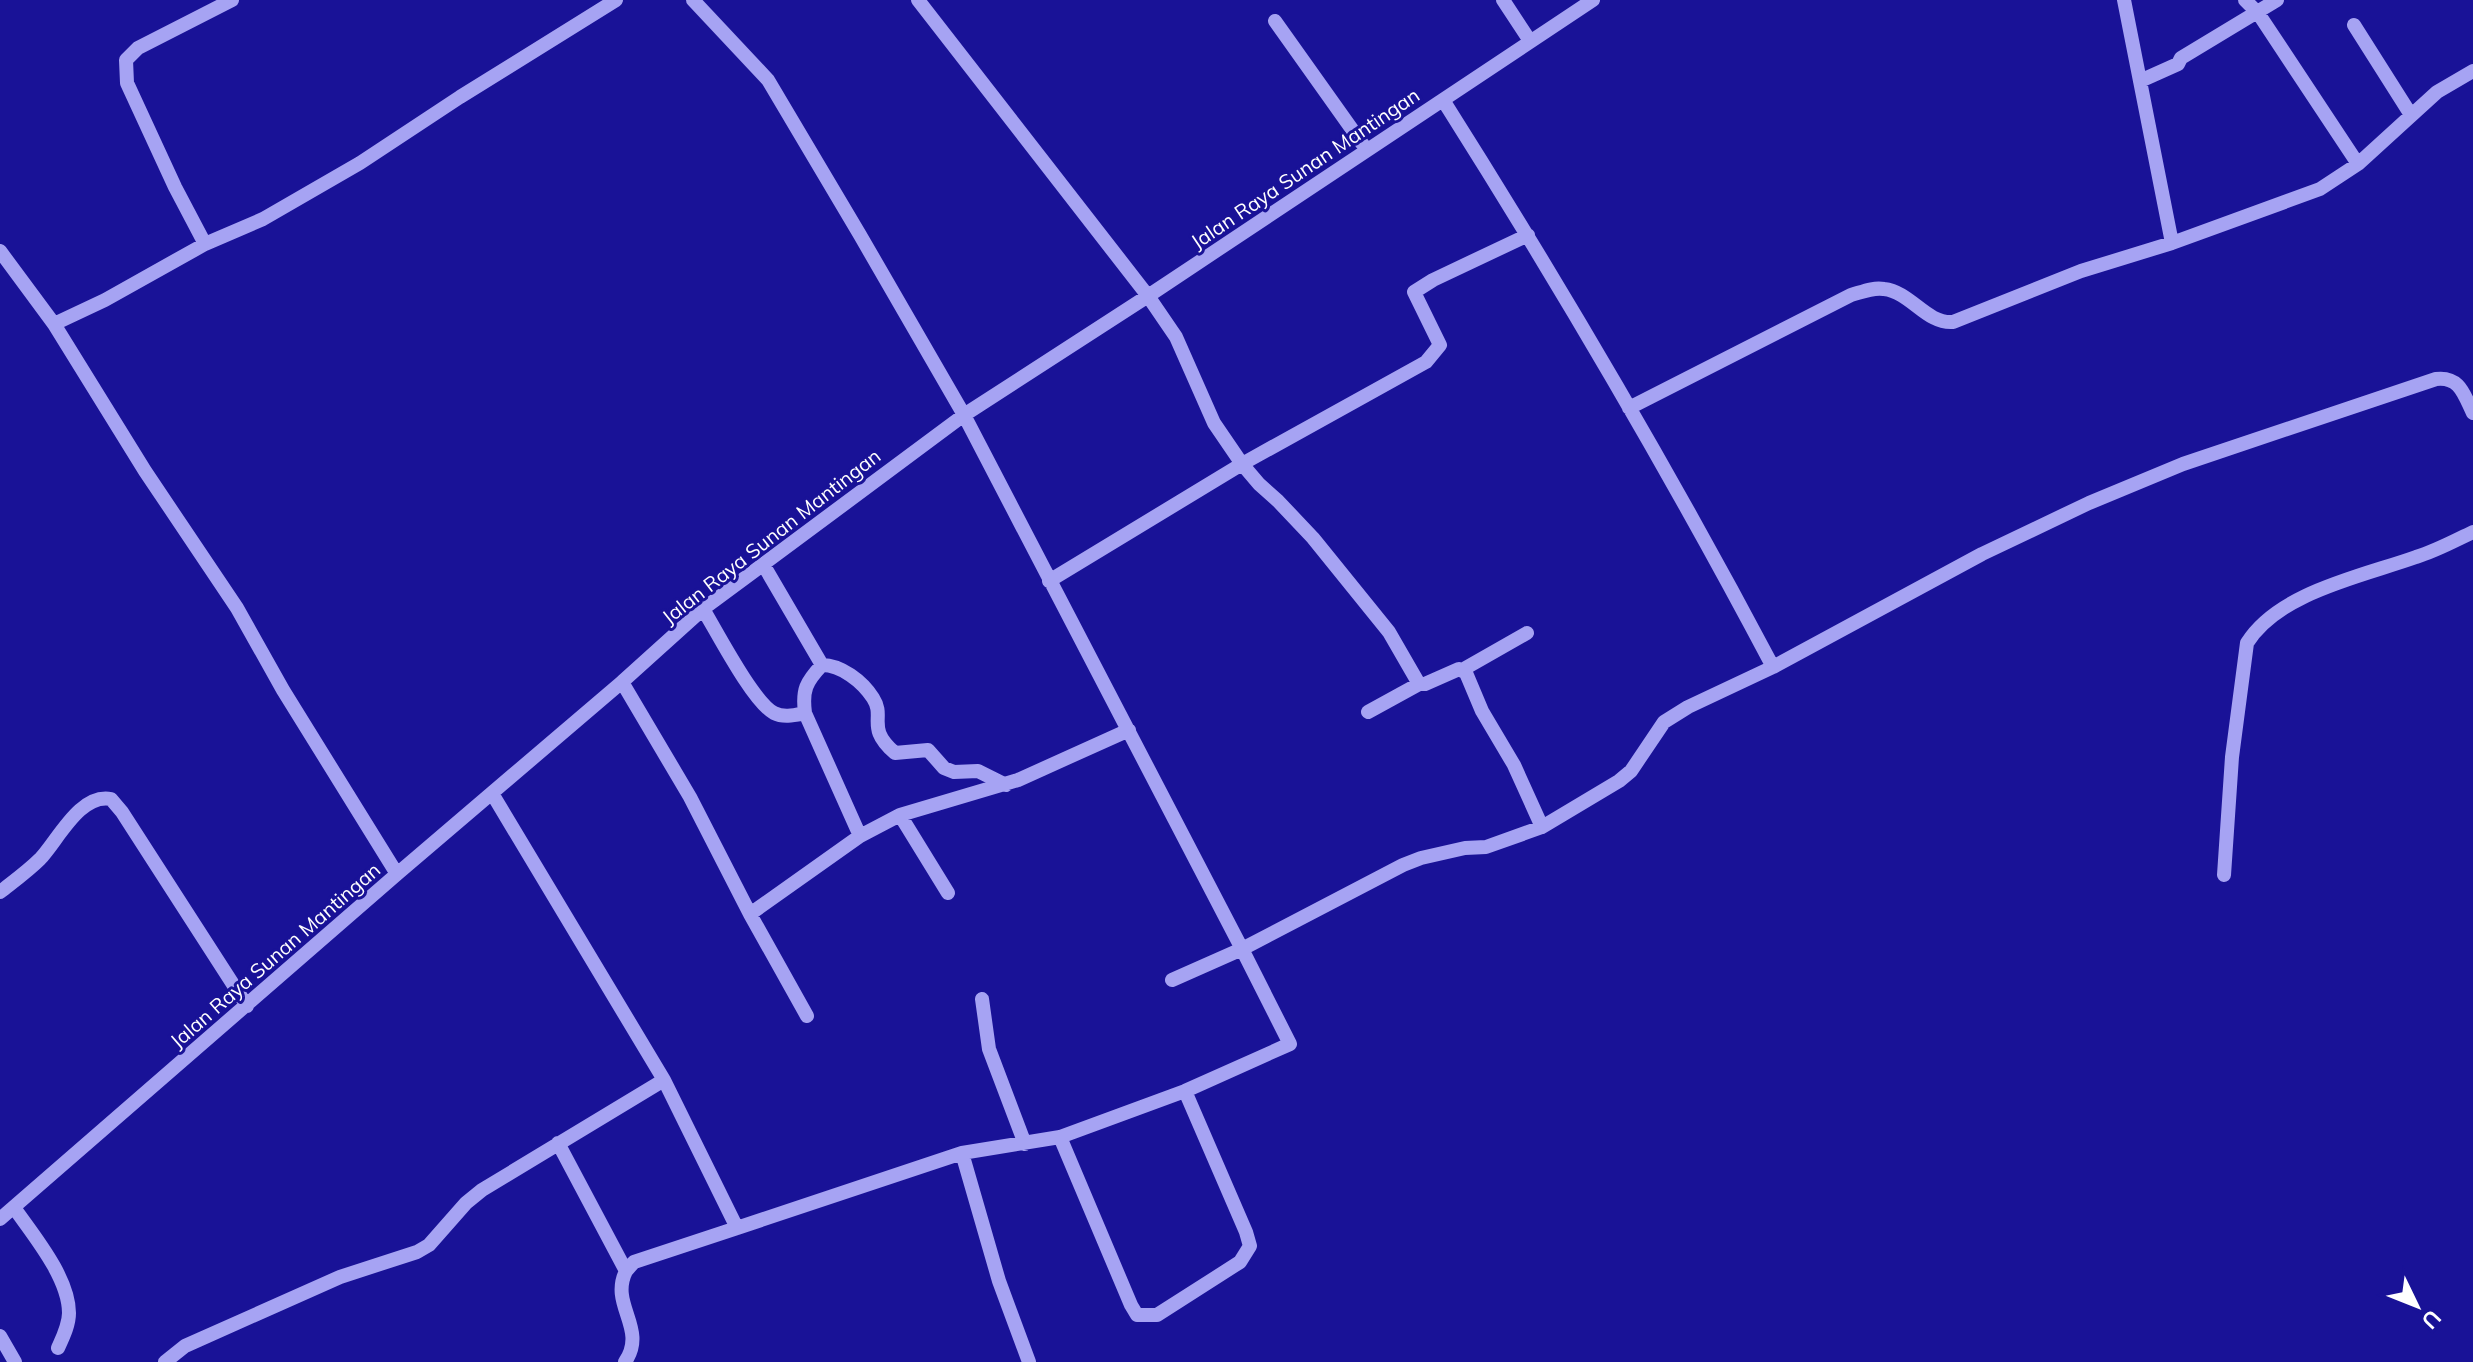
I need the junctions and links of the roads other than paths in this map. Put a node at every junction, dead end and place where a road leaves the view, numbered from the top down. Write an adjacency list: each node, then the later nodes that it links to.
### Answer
1 (232, 0): 22 (street)
2 (616, 0): 22 (street)
3 (693, 0): 28 (street)
4 (918, 0): 24 (street)
5 (1503, 0): 13 (street)
6 (1593, 0): 13 (street, Jalan Raya Sunan Mantingan)
7 (2124, 0): 15 (street)
8 (2245, 0): 10 (street)
9 (2277, 0): 10 (street)
10 (2258, 13): 15 (street); 19 (street)
11 (1275, 21): 18 (street)
12 (2354, 25): 17 (street)
13 (1530, 41): 16 (street, Jalan Raya Sunan Mantingan)
14 (2473, 71): 17 (street)
15 (2140, 81): 21 (street)
16 (1443, 100): 18 (street, Jalan Raya Sunan Mantingan); 20 (street)
17 (2411, 115): 19 (street)
18 (1366, 149): 24 (street, Jalan Raya Sunan Mantingan)
19 (2358, 164): 21 (street)
20 (1528, 235): 26 (street); 29 (street)
21 (2172, 243): 26 (street)
22 (205, 244): 25 (street)
23 (0, 251): 25 (street)
24 (1148, 296): 28 (street, Jalan Raya Sunan Mantingan); 29 (street)
25 (54, 324): 48 (street)
26 (1629, 408): 36 (street)
27 (2473, 413): 36 (street)
28 (964, 415): 31 (street, Jalan Raya Sunan Mantingan); 32 (street)
29 (1242, 464): 32 (street); 39 (street)
30 (2473, 532): 49 (street)
31 (763, 564): 33 (street, Jalan Raya Sunan Mantingan); 35 (street)
32 (1049, 581): 42 (street)
33 (703, 609): 38 (street, Jalan Raya Sunan Mantingan); 41 (street)
34 (1527, 633): 37 (street)
35 (822, 665): 41 (street); 43 (street)
36 (1773, 667): 46 (street)
37 (1462, 670): 39 (street); 46 (street)
38 (622, 682): 44 (street, Jalan Raya Sunan Mantingan); 52 (street)
39 (1419, 684): 40 (street)
40 (1368, 712)
41 (805, 713): 47 (street)
42 (1129, 730): 43 (street); 53 (street)
43 (1006, 785): 45 (street)
44 (493, 795): 48 (street, Jalan Raya Sunan Mantingan); 58 (street)
45 (900, 815): 47 (street); 51 (street)
46 (1542, 827): 53 (street)
47 (860, 836): 52 (street)
48 (397, 874): 56 (street, Jalan Raya Sunan Mantingan)
49 (2224, 875)
50 (0, 892): 56 (street)
51 (948, 893)
52 (750, 914): 57 (street)
53 (1242, 949): 54 (street); 59 (street)
54 (1172, 980)
55 (982, 999): 62 (street)
56 (247, 1006): 64 (street, Jalan Raya Sunan Mantingan)
57 (807, 1016)
58 (664, 1080): 61 (street); 66 (street)
59 (1185, 1091): 60 (street); 60 (street)
60 (1060, 1137): 62 (street)
61 (558, 1143): 67 (street); 71 (street)
62 (1025, 1144): 63 (street)
63 (962, 1153): 66 (street); 73 (street)
64 (15, 1209): 65 (street, Jalan Raya Sunan Mantingan); 69 (street)
65 (0, 1219)
66 (737, 1228): 67 (street)
67 (626, 1271): 72 (street)
68 (0, 1336): 70 (street)
69 (58, 1348)
70 (15, 1362)
71 (165, 1362)
72 (625, 1362)
73 (1029, 1362)

